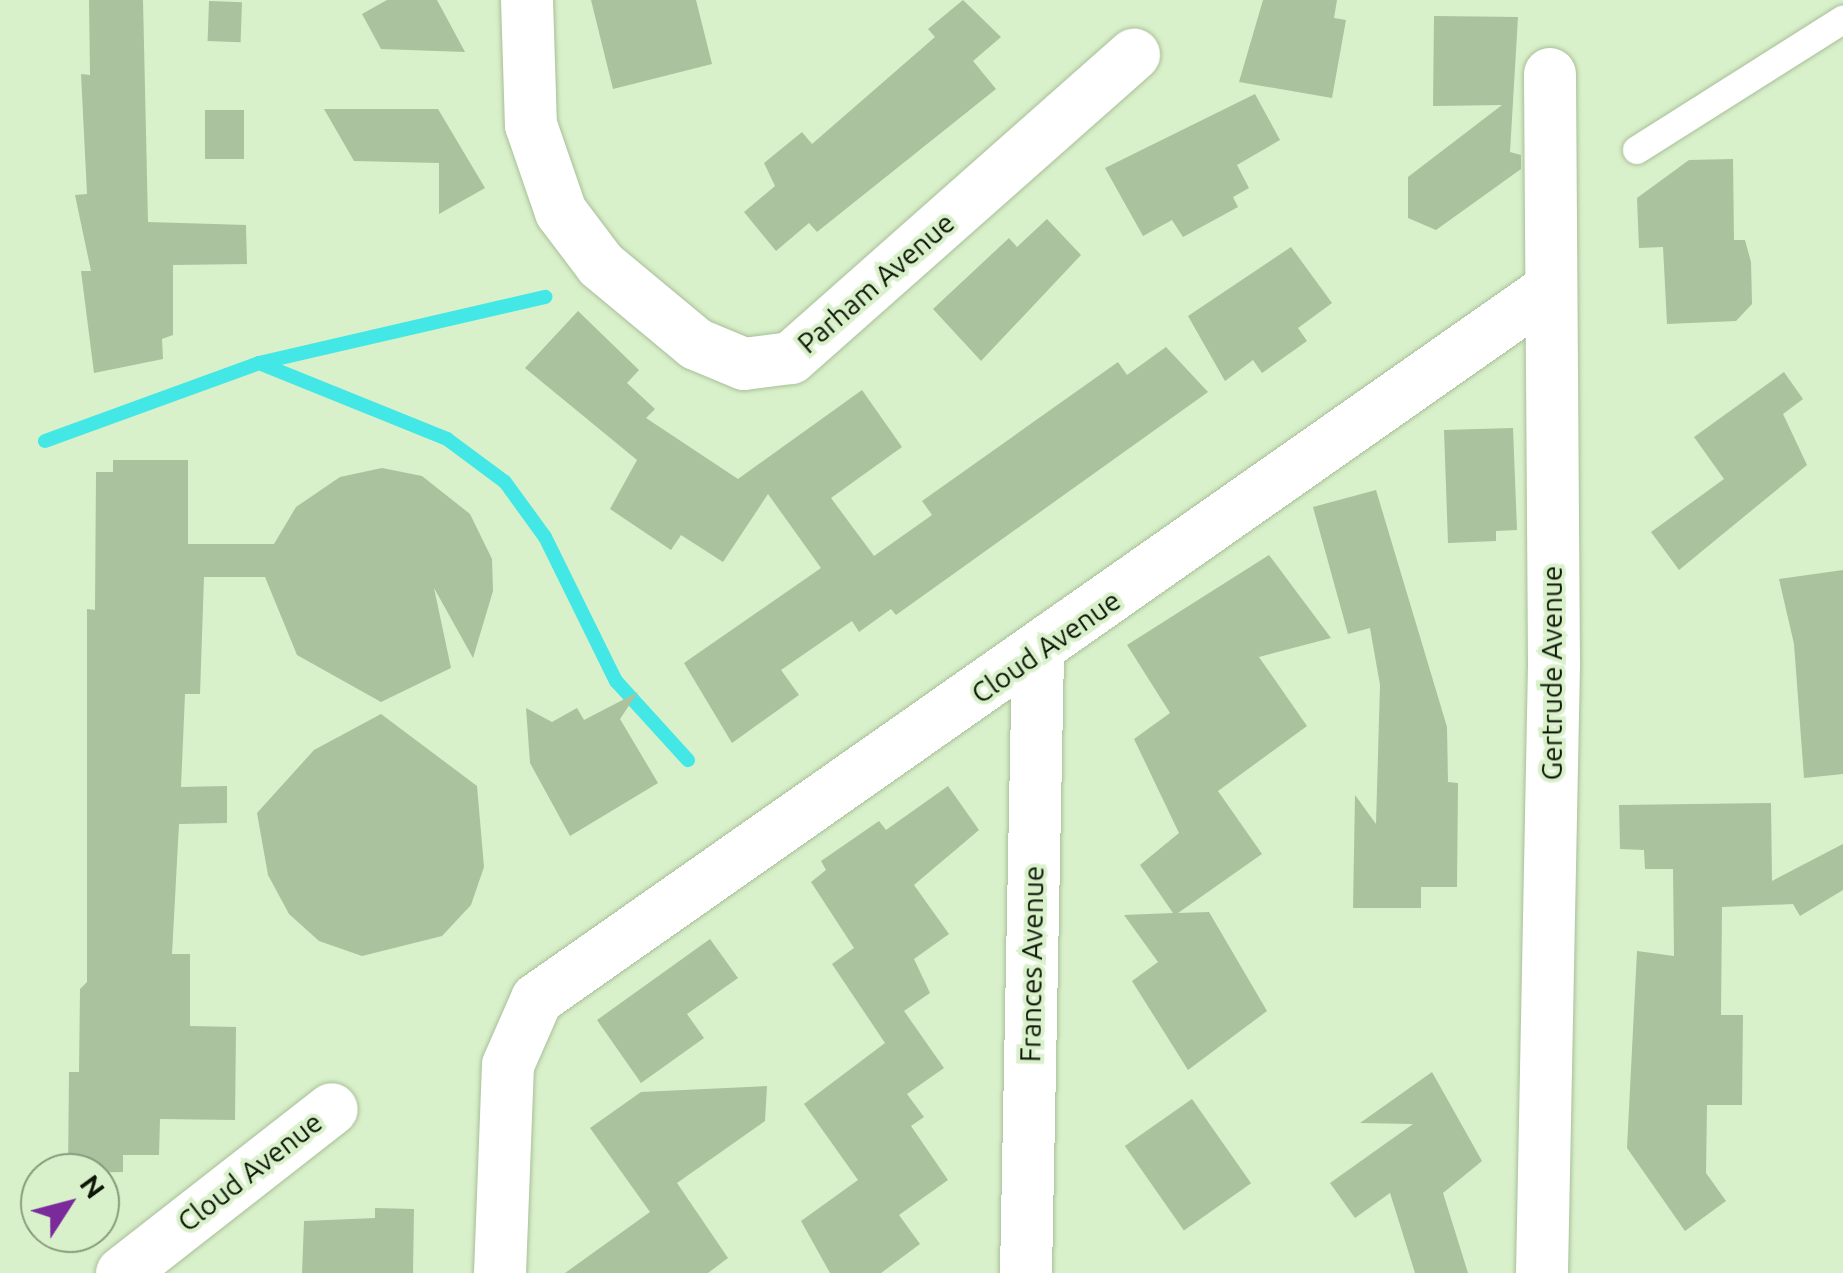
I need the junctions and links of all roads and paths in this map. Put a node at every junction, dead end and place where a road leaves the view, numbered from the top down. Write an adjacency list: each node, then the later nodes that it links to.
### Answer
1 (527, 0): 3 (street, Parham Avenue)
2 (1843, 20): 5 (lane)
3 (1134, 55)
4 (1550, 74): 6 (street, Gertrude Avenue)
5 (1637, 150)
6 (1550, 289): 7 (street, Cloud Avenue); 12 (street, Gertrude Avenue)
7 (1038, 654): 10 (street, Cloud Avenue); 11 (street, Frances Avenue)
8 (332, 1109): 9 (street, Cloud Avenue)
9 (122, 1273)
10 (500, 1273)
11 (1026, 1273)
12 (1542, 1273)

